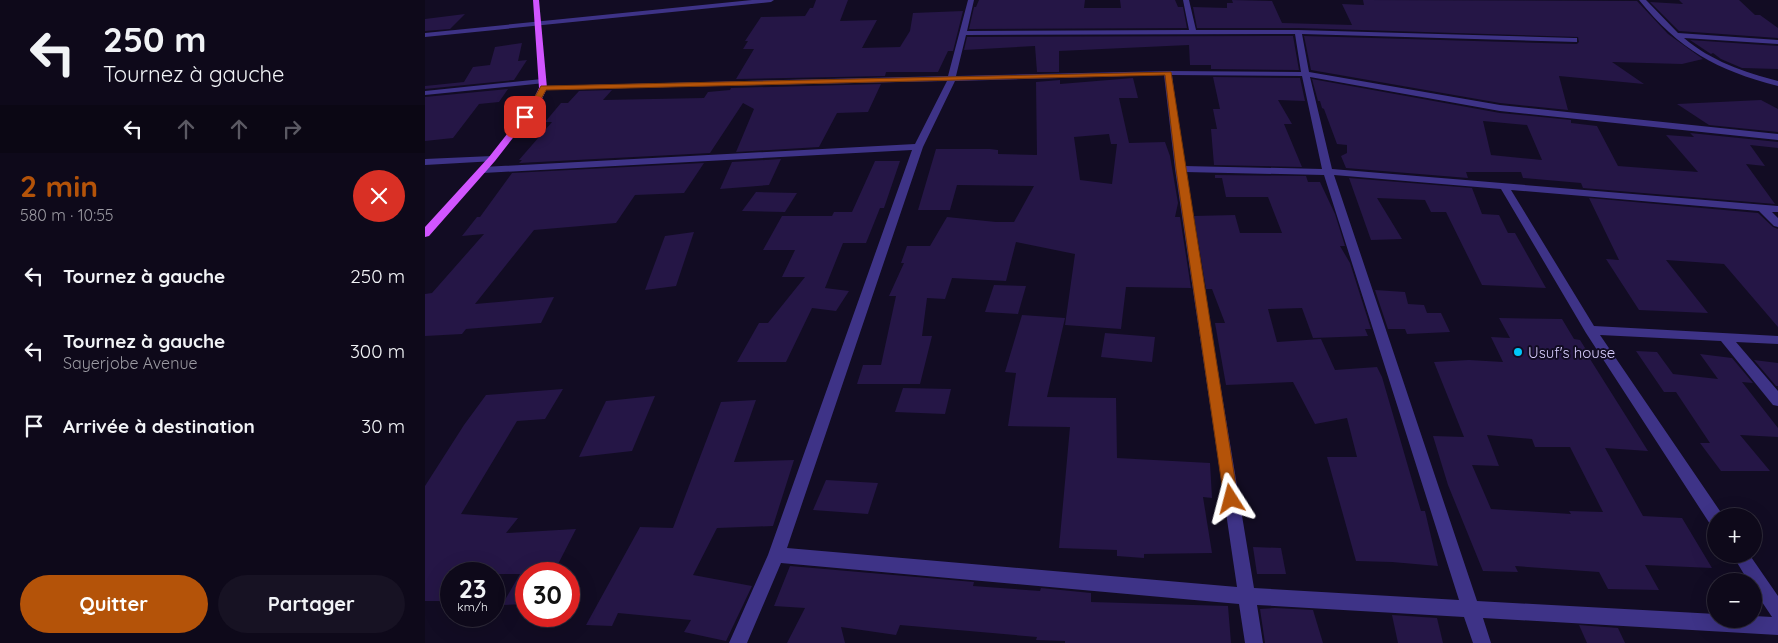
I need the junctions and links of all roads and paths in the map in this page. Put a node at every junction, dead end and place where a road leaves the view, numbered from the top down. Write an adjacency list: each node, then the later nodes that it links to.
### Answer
1 (536, 0): 8 (main road)
2 (771, 0): 6 (street)
3 (971, 0): 11 (street)
4 (1186, 0): 9 (street)
5 (1642, 0): 13 (street)
6 (748, 1): 7 (street)
7 (726, 2): 8 (street)
8 (539, 24): 12 (street); 19 (main road)
9 (1193, 31): 10 (street); 11 (street)
10 (1298, 32): 14 (street); 17 (street)
11 (962, 33): 18 (street)
12 (425, 35)
13 (1676, 35): 15 (street); 20 (street)
14 (1574, 40)
15 (1778, 42)
16 (1168, 73): 17 (street); 18 (street); 26 (street)
17 (1305, 74): 22 (street); 28 (street)
18 (951, 80): 19 (street); 23 (street)
19 (543, 84): 21 (street); 24 (main road)
20 (1778, 84)
21 (425, 93)
22 (1778, 137)
23 (918, 147): 27 (street); 39 (street)
24 (491, 159): 25 (street); 27 (main road)
25 (425, 162)
26 (1180, 169): 28 (street); 41 (street)
27 (483, 170): 33 (main road)
28 (1328, 172): 29 (street); 42 (street)
29 (1505, 188): 30 (street); 34 (street)
30 (1763, 209): 31 (street); 32 (street)
31 (1778, 209)
32 (1778, 224)
33 (425, 234)
34 (1590, 330): 35 (street); 38 (street)
35 (1724, 336): 36 (street); 37 (street)
36 (1778, 340)
37 (1778, 401)
38 (1709, 508)
39 (776, 555): 41 (street); 45 (street)
40 (1745, 563): 43 (street)
41 (1245, 596): 42 (street); 46 (street)
42 (1472, 609): 44 (street); 47 (street)
43 (1778, 612)
44 (1778, 626)
45 (738, 643)
46 (1254, 643)
47 (1482, 643)

